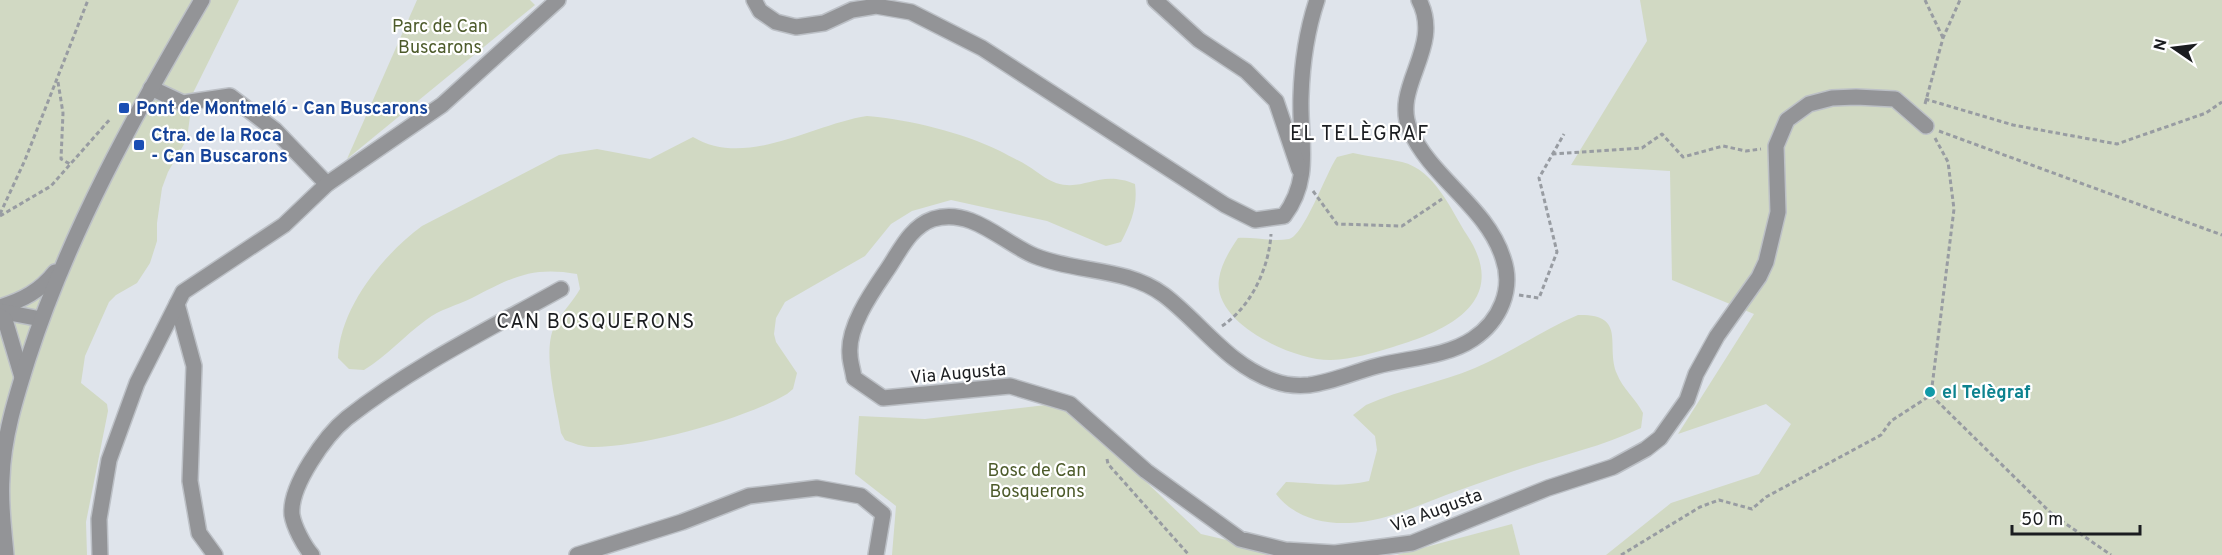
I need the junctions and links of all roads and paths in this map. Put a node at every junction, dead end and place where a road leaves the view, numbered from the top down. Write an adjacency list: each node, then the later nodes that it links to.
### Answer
1 (88, 0): 11 (path)
2 (202, 0): 12 (street)
3 (558, 0): 22 (street)
4 (754, 0): 25 (street)
5 (1155, 0): 21 (street)
6 (1317, 0): 21 (street)
7 (1419, 0): 23 (street, Via Augusta)
8 (1925, 0): 10 (path)
9 (1960, 0): 10 (path)
10 (1943, 38): 13 (path)
11 (57, 81): 20 (path); 24 (path)
12 (151, 88): 22 (street); 27 (street)
13 (1925, 99): 14 (path); 16 (path)
14 (2222, 102)
15 (111, 118): 20 (path)
16 (1926, 126): 18 (street, Via Augusta); 26 (path); 36 (path)
17 (1564, 134): 19 (path)
18 (1776, 146): 19 (path); 37 (street, Via Augusta)
19 (1552, 154): 29 (path)
20 (70, 164): 24 (path)
21 (1301, 174): 23 (path); 25 (street)
22 (327, 184): 30 (street)
23 (1454, 191): 29 (street, Via Augusta)
24 (0, 215)
25 (1273, 218): 34 (path)
26 (2222, 235)
27 (65, 257): 31 (street); 33 (street)
28 (561, 289): 41 (street)
29 (1506, 292): 34 (street, Via Augusta)
30 (177, 304): 39 (street); 40 (street)
31 (0, 309): 33 (street)
32 (0, 316): 35 (street)
33 (41, 319): 35 (street)
34 (1207, 336): 37 (street, Via Augusta)
35 (22, 377): 38 (street)
36 (1931, 395): 45 (path); 46 (path)
37 (1101, 433): 44 (path)
38 (6, 555)
39 (100, 555)
40 (215, 555)
41 (312, 555)
42 (577, 555): 43 (street)
43 (876, 555)
44 (1189, 555)
45 (1621, 555)
46 (2111, 555)

